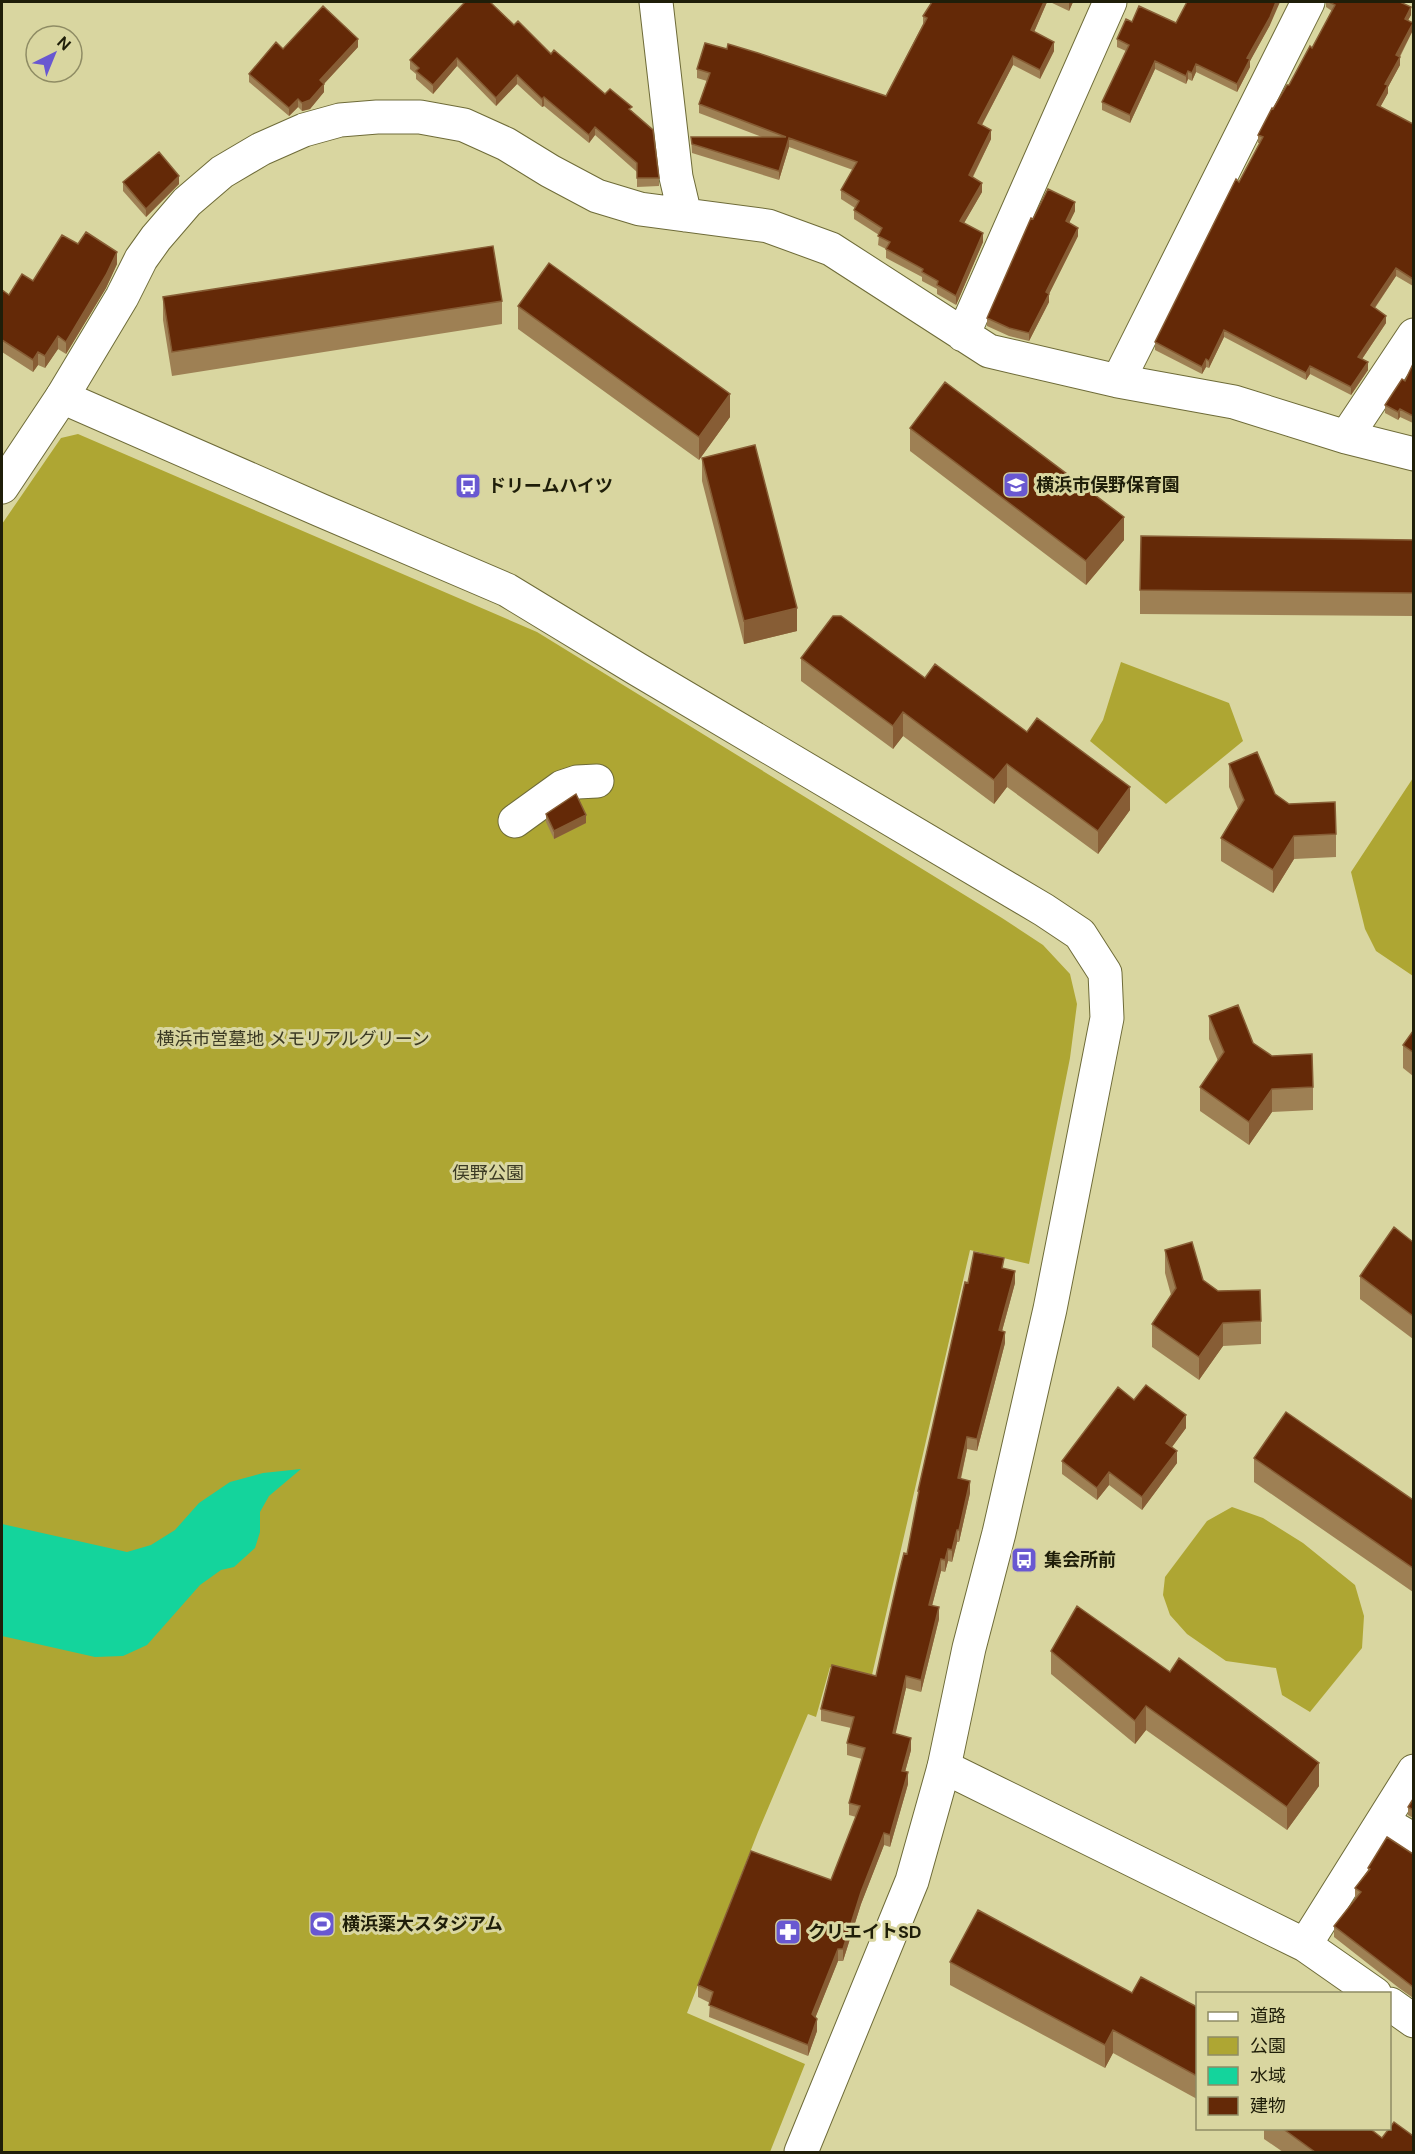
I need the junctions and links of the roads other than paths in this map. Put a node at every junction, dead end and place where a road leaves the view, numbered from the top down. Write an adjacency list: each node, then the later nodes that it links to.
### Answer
1 (656, 2): 4 (street)
2 (1110, 2): 5 (street)
3 (1308, 2): 7 (street)
4 (685, 215): 5 (street); 8 (street)
5 (963, 335): 7 (street)
6 (1413, 335): 9 (street)
7 (1118, 381): 9 (street)
8 (62, 397): 11 (street); 14 (street)
9 (1346, 437): 10 (street)
10 (1413, 454)
11 (2, 487)
12 (597, 781): 13 (street)
13 (515, 821)
14 (944, 1767): 18 (street); 22 (street)
15 (1413, 1772): 16 (street)
16 (1383, 1822): 17 (street); 18 (street)
17 (1413, 1840)
18 (1305, 1945): 19 (street)
19 (1372, 1992)
20 (1391, 2005): 21 (street)
21 (1413, 2021)
22 (801, 2152)

